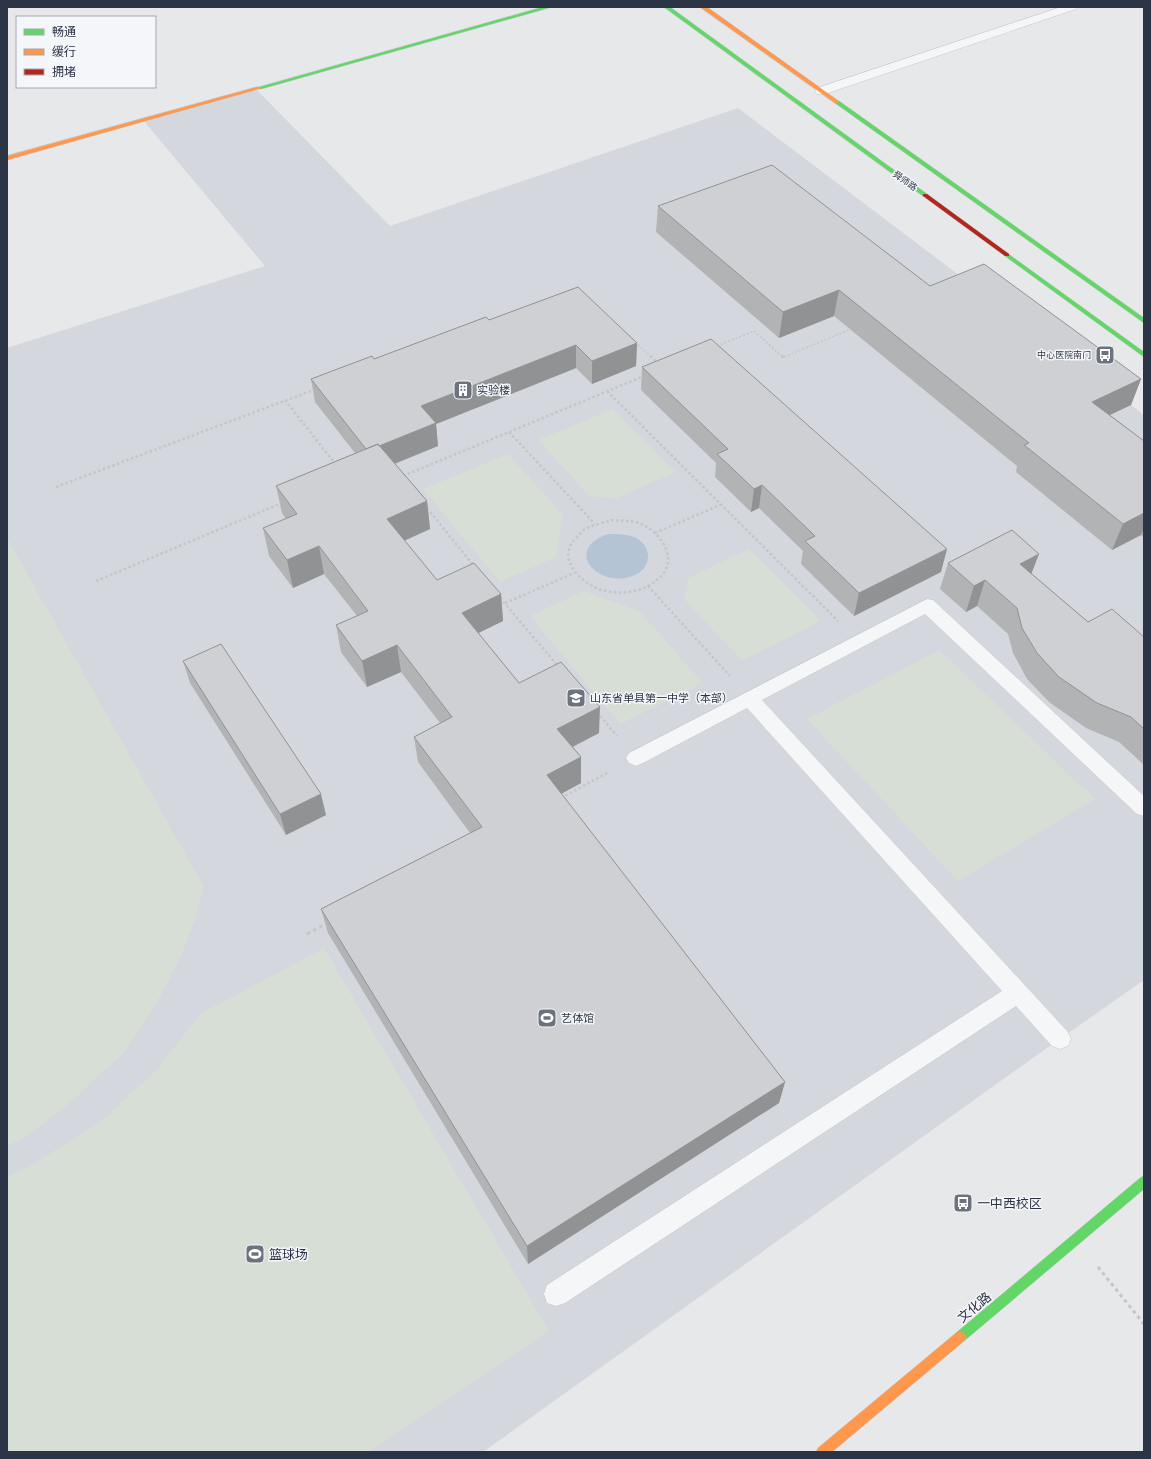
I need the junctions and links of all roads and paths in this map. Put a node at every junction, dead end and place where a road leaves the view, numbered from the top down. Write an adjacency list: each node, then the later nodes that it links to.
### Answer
1 (549, 7): 6 (main road)
2 (666, 7): 11 (main road, 舜师路)
3 (703, 7): 5 (main road)
4 (1072, 7): 5 (lane)
5 (821, 91): 7 (main road)
6 (7, 158)
7 (1144, 320)
8 (857, 326): 10 (path)
9 (634, 340): 12 (path)
10 (712, 348)
11 (1144, 355)
12 (663, 368)
13 (649, 373): 15 (path)
14 (322, 386): 16 (path)
15 (607, 391): 17 (path); 22 (path)
16 (285, 400): 18 (path); 20 (path)
17 (509, 432): 19 (path); 24 (path)
18 (340, 470)
19 (406, 483)
20 (56, 487)
21 (286, 501): 28 (path)
22 (720, 505): 25 (path); 32 (path)
23 (426, 507): 26 (path)
24 (595, 524): 25 (path); 27 (path)
25 (655, 533): 29 (path)
26 (475, 567)
27 (574, 573): 29 (path); 31 (path)
28 (96, 581)
29 (648, 586): 34 (path)
30 (500, 597): 31 (path)
31 (505, 603): 33 (path)
32 (858, 641): 36 (lane); 38 (lane)
33 (560, 669)
34 (749, 698): 41 (lane)
35 (596, 710): 36 (path)
36 (636, 758): 37 (path)
37 (559, 799)
38 (1144, 808)
39 (328, 923): 40 (path)
40 (307, 934)
41 (1017, 993): 42 (lane); 45 (lane)
42 (1060, 1039)
43 (1144, 1182): 44 (main road, 文化路)
44 (1075, 1239): 46 (path); 47 (main road, 文化路)
45 (556, 1294)
46 (1144, 1324)
47 (822, 1452)

